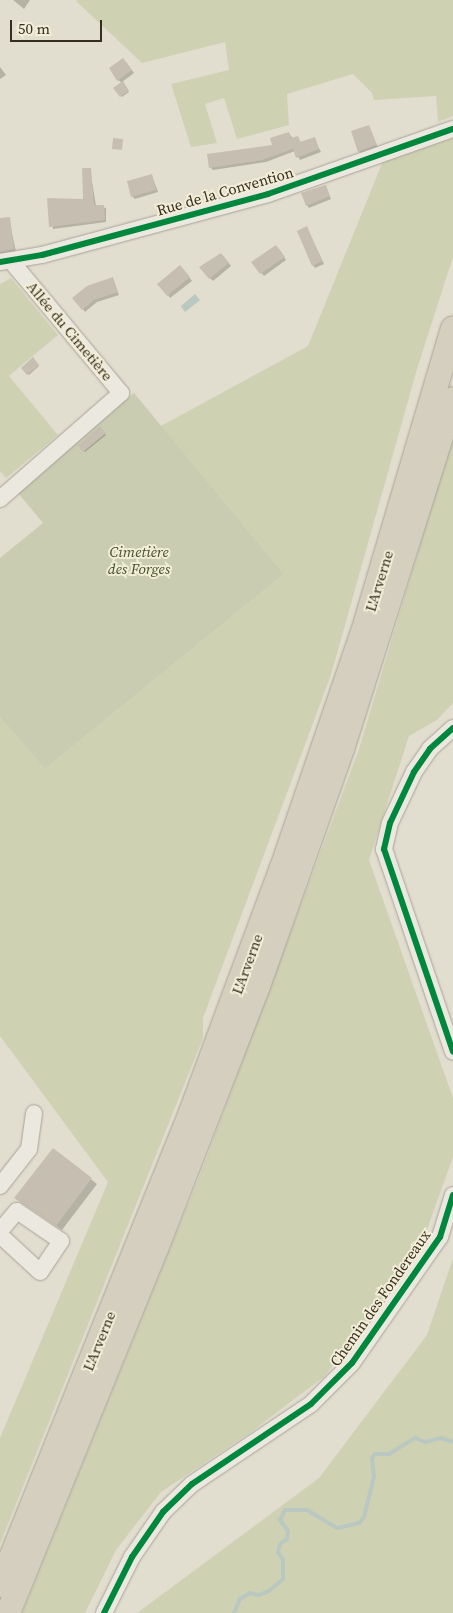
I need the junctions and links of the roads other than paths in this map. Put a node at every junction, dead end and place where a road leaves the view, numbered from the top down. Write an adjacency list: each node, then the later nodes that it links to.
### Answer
1 (453, 129): 2 (street, Rue de la Convention)
2 (6, 262): 5 (street, Allée du Cimetière)
3 (453, 329): 13 (highway, L'Arverne)
4 (453, 399): 14 (highway, L'Arverne)
5 (0, 499)
6 (453, 728): 7 (street)
7 (453, 1052)
8 (34, 1113): 9 (street)
9 (0, 1186)
10 (453, 1195): 15 (street, Chemin des Fondereaux)
11 (0, 1231): 12 (street)
12 (0, 1236)
13 (0, 1585)
14 (8, 1613)
15 (104, 1613)

